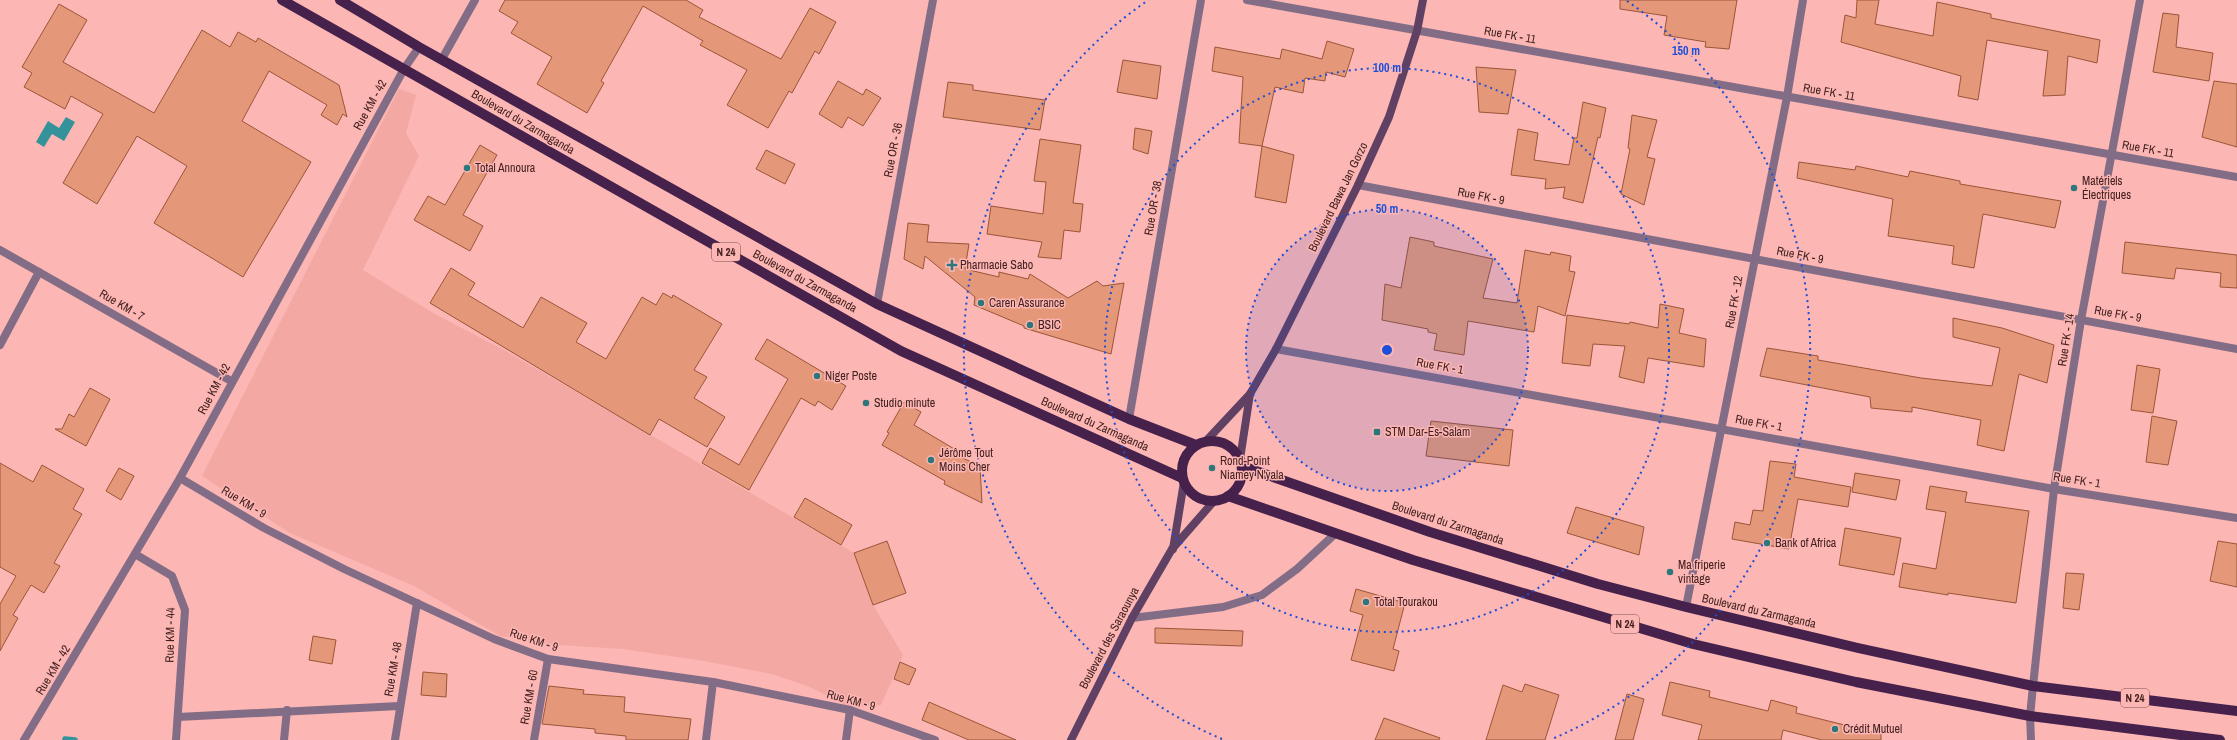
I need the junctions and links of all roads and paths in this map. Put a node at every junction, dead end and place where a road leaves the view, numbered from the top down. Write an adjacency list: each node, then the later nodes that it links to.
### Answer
1 (282, 0): 13 (main road, Boulevard du Zarmaganda / N 24)
2 (340, 0): 11 (main road, Boulevard du Zarmaganda / N 24)
3 (475, 0): 12 (street)
4 (933, 0): 21 (street, Rue OR - 36)
5 (1201, 0): 28 (street, Rue OR - 38)
6 (1247, 0): 10 (street, Rue FK - 11)
7 (1423, 0): 10 (main road, Boulevard Bawa Jan Gorzo)
8 (1803, 0): 14 (street, Rue FK - 12)
9 (2140, 0): 15 (street, Rue FK - 14)
10 (1417, 31): 14 (street, Rue FK - 11); 17 (main road, Boulevard Bawa Jan Gorzo)
11 (419, 47): 12 (main road, Boulevard du Zarmaganda / N 24); 13 (street, Rue KM - 42)
12 (442, 59): 21 (main road, Boulevard du Zarmaganda / N 24)
13 (404, 69): 26 (street, Rue KM - 42); 33 (main road, Boulevard du Zarmaganda / N 24)
14 (1787, 97): 15 (street, Rue FK - 11); 19 (street, Rue FK - 12)
15 (2112, 154): 16 (street, Rue FK - 11); 22 (street, Rue FK - 14)
16 (2237, 176)
17 (1358, 185): 19 (street, Rue FK - 9); 24 (main road, Boulevard Bawa Jan Gorzo)
18 (0, 250): 20 (street, Rue KM - 7)
19 (1754, 259): 22 (street, Rue FK - 9); 29 (street, Rue FK - 12)
20 (39, 272): 23 (street); 26 (street, Rue KM - 7)
21 (877, 304): 28 (main road, Boulevard du Zarmaganda / N 24)
22 (2081, 320): 25 (street, Rue FK - 9); 34 (street, Rue FK - 14)
23 (0, 345)
24 (1276, 349): 27 (main road, Boulevard Bawa Jan Gorzo); 29 (street, Rue FK - 1)
25 (2237, 349)
26 (231, 381): 32 (street, Rue KM - 42)
27 (1250, 394): 30 (main road, Boulevard Bawa Jan Gorzo); 31 (main road, Boulevard Bawa Jan Gorzo)
28 (1129, 419): 30 (main road, Boulevard du Zarmaganda / N 24)
29 (1723, 429): 34 (street, Rue FK - 1); 42 (street, Rue FK - 12)
30 (1201, 443): 31 (main road); 33 (main road)
31 (1241, 462): 35 (main road); 42 (main road, Boulevard du Zarmaganda / N 24)
32 (180, 478): 40 (street, Rue KM - 42); 41 (street, Rue KM - 9)
33 (1183, 480): 36 (main road); 39 (main road, Boulevard des Saraounya)
34 (2054, 489): 37 (street, Rue FK - 1); 46 (street, Rue FK - 14)
35 (1228, 496): 36 (main road); 38 (main road, N 24)
36 (1214, 501): 39 (main road, Boulevard des Saraounya)
37 (2237, 518)
38 (1336, 533): 43 (street); 51 (main road, N 24)
39 (1172, 550): 43 (main road, Boulevard des Saraounya)
40 (135, 554): 52 (street, Rue KM - 44); 53 (street, Rue KM - 42)
41 (417, 603): 44 (street, Rue KM - 9); 47 (street, Rue KM - 48)
42 (1686, 607): 46 (main road, Boulevard du Zarmaganda / N 24)
43 (1132, 618): 61 (main road, Boulevard des Saraounya)
44 (548, 659): 45 (street, Rue KM - 9); 57 (street, Rue KM - 60)
45 (713, 682): 49 (street, Rue KM - 9); 58 (street)
46 (2033, 686): 50 (main road, Boulevard du Zarmaganda / N 24); 51 (street, Rue FK - 14)
47 (399, 706): 48 (street); 56 (street, Rue KM - 48)
48 (287, 710): 52 (street); 55 (street)
49 (850, 710): 59 (street); 60 (street, Rue KM - 9)
50 (2237, 711)
51 (2030, 716): 62 (street, Rue FK - 14); 63 (main road, N 24)
52 (178, 717): 54 (street, Rue KM - 44)
53 (24, 740)
54 (176, 740)
55 (284, 740)
56 (395, 740)
57 (534, 740)
58 (706, 740)
59 (846, 740)
60 (935, 740)
61 (1071, 740)
62 (2031, 740)
63 (2220, 740)

